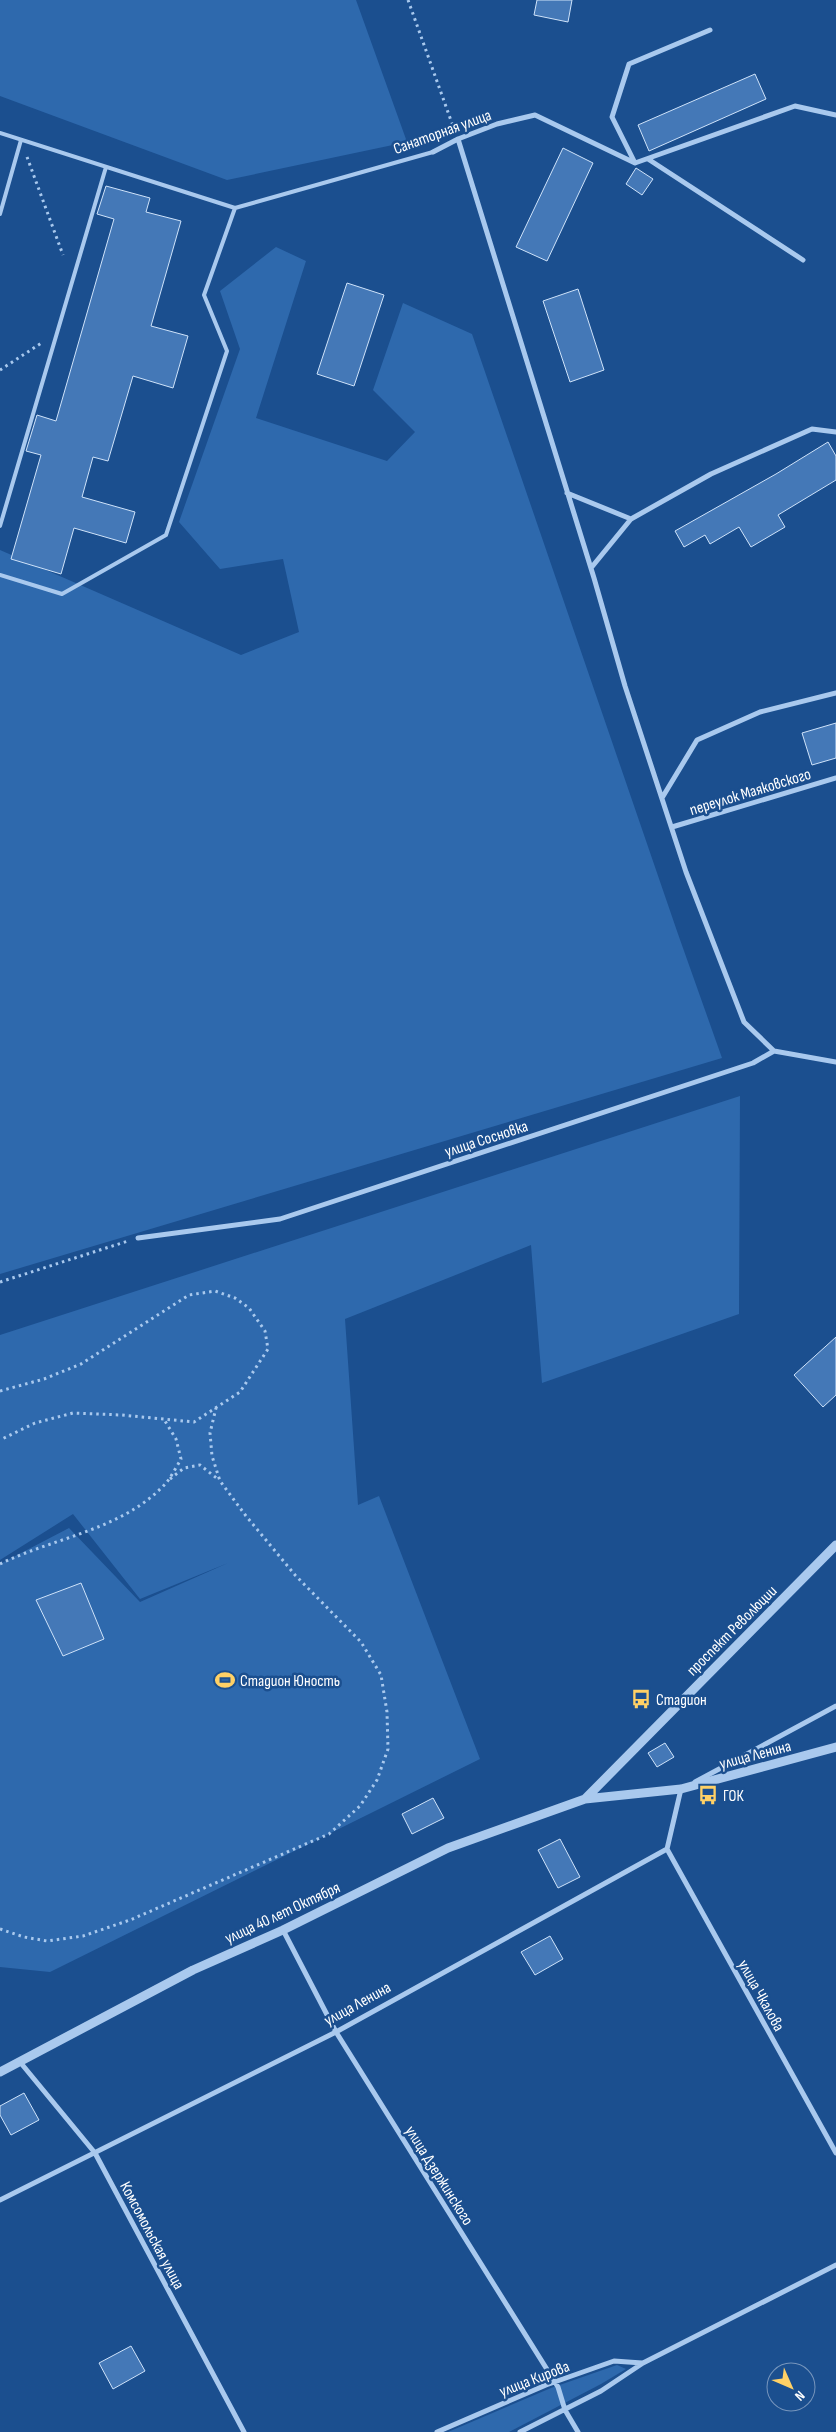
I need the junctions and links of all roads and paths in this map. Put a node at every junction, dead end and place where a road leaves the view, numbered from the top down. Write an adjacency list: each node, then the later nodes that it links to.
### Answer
1 (408, 0): 5 (path)
2 (710, 30): 9 (street)
3 (836, 115): 8 (street)
4 (0, 133): 6 (lane)
5 (458, 139): 7 (street, Санаторная улица); 9 (street, Санаторная улица); 18 (street)
6 (21, 140): 10 (lane); 12 (lane); 13 (path)
7 (433, 152): 11 (lane, Санаторная улица)
8 (648, 159): 9 (street); 14 (street)
9 (635, 163)
10 (106, 167): 11 (lane); 15 (lane)
11 (235, 208): 22 (lane)
12 (0, 214)
13 (62, 255)
14 (803, 260)
15 (57, 333): 16 (path); 20 (lane)
16 (0, 370)
17 (836, 432): 19 (street)
18 (567, 493): 19 (street); 21 (street)
19 (631, 519): 21 (street)
20 (0, 526)
21 (591, 568): 25 (street)
22 (0, 575)
23 (836, 694): 25 (street)
24 (836, 778): 26 (street, переулок Маяковского)
25 (662, 798): 26 (street)
26 (672, 828): 27 (street)
27 (774, 1051): 28 (street); 29 (street, улица Сосновка)
28 (836, 1062)
29 (138, 1238): 30 (path)
30 (0, 1282)
31 (0, 1391): 32 (path)
32 (216, 1408): 33 (path); 36 (path)
33 (165, 1420): 34 (path); 35 (path)
34 (0, 1440)
35 (167, 1481): 36 (path); 38 (path)
36 (220, 1481): 44 (path)
37 (836, 1545): 42 (street, проспект Революции)
38 (0, 1564)
39 (836, 1706): 41 (street)
40 (836, 1747): 41 (street, улица Ленина)
41 (681, 1789): 42 (street, улица Ленина); 43 (street)
42 (585, 1799): 45 (street, улица 40 лет Октября)
43 (666, 1849): 46 (street, улица Ленина); 50 (street, улица Чкалова)
44 (0, 1929)
45 (283, 1930): 46 (street, улица Дзержинского); 47 (street, улица 40 лет Октября)
46 (336, 2032): 49 (street, улица Ленина); 54 (street, улица Дзержинского)
47 (20, 2062): 48 (street, улица 40 лет Октября); 49 (street, Комсомольская улица)
48 (0, 2072)
49 (95, 2153): 51 (street, улица Ленина); 56 (street, Комсомольская улица)
50 (836, 2153)
51 (0, 2200)
52 (836, 2265): 53 (street)
53 (643, 2363): 54 (street, улица Кирова); 55 (street)
54 (555, 2383): 55 (street, улица Дзержинского); 57 (street, улица Кирова)
55 (565, 2410): 58 (street); 59 (street, улица Дзержинского)
56 (244, 2432)
57 (437, 2432)
58 (520, 2432)
59 (578, 2432)

